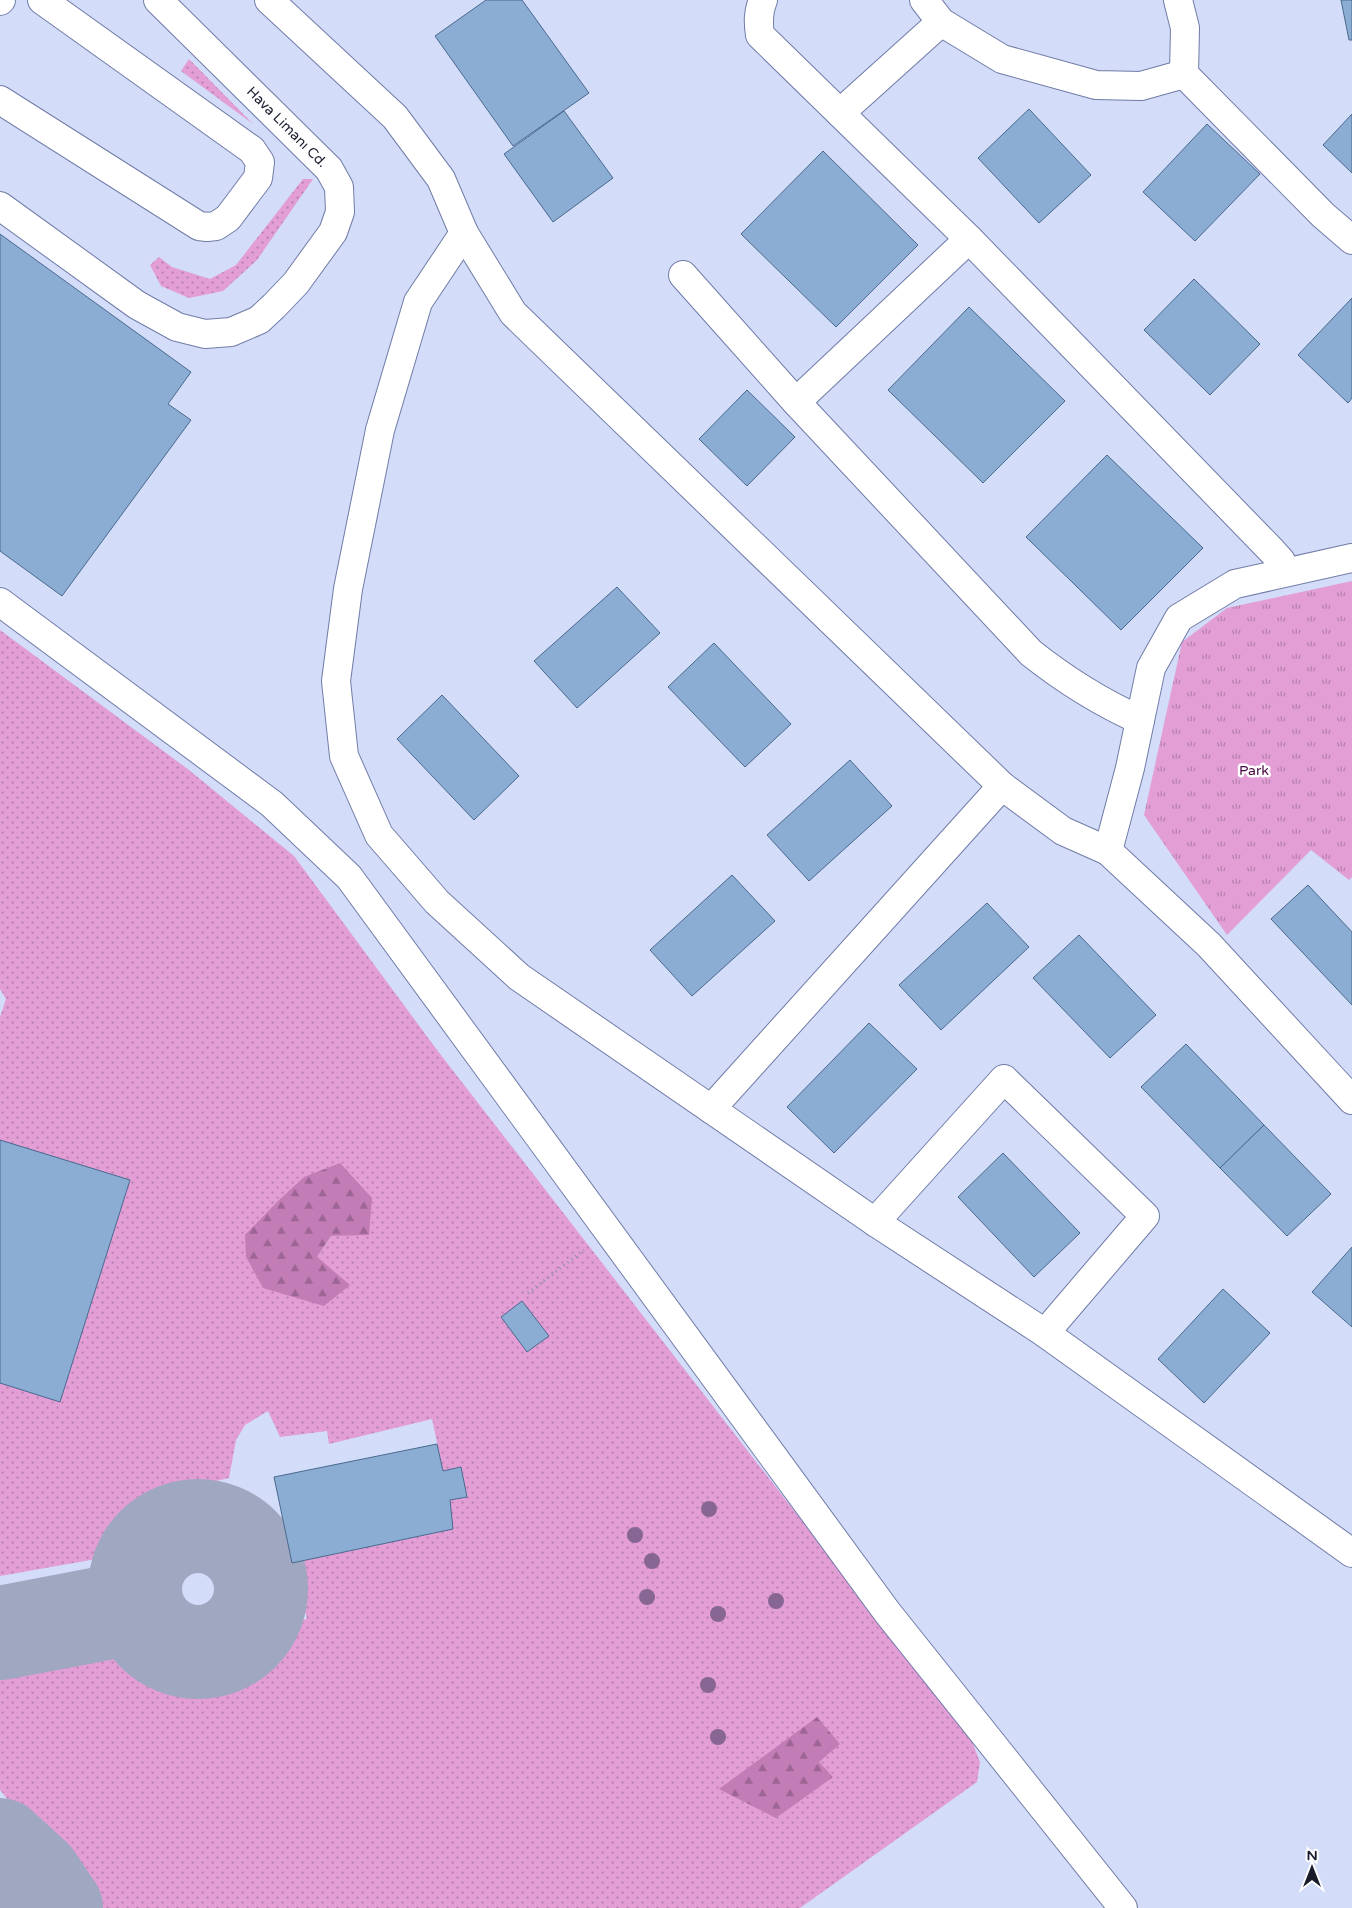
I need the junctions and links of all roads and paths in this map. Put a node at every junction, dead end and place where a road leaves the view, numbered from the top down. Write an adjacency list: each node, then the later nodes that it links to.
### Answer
1 (42, 0): 9 (street)
2 (158, 0): 11 (street, Hava Limanı Cd.)
3 (269, 0): 12 (street)
4 (763, 0): 10 (street)
5 (924, 0): 7 (street)
6 (1178, 0): 8 (street)
7 (941, 22): 8 (street); 10 (street)
8 (1184, 74): 14 (street)
9 (0, 100)
10 (840, 114): 13 (street)
11 (0, 206)
12 (464, 233): 21 (street); 24 (street)
13 (969, 239): 16 (street); 18 (street)
14 (1352, 240)
15 (683, 275): 16 (street)
16 (796, 402): 20 (street)
17 (1352, 558): 18 (street)
18 (1284, 572): 20 (street)
19 (0, 602): 26 (street)
20 (1140, 720): 22 (street)
21 (1002, 786): 22 (street); 24 (street)
22 (1108, 851): 23 (street)
23 (1352, 1100)
24 (711, 1109): 25 (street)
25 (875, 1222): 28 (street); 28 (street)
26 (609, 1231): 27 (path); 30 (street)
27 (528, 1293)
28 (1045, 1333): 29 (street)
29 (1352, 1553)
30 (1123, 1908)

